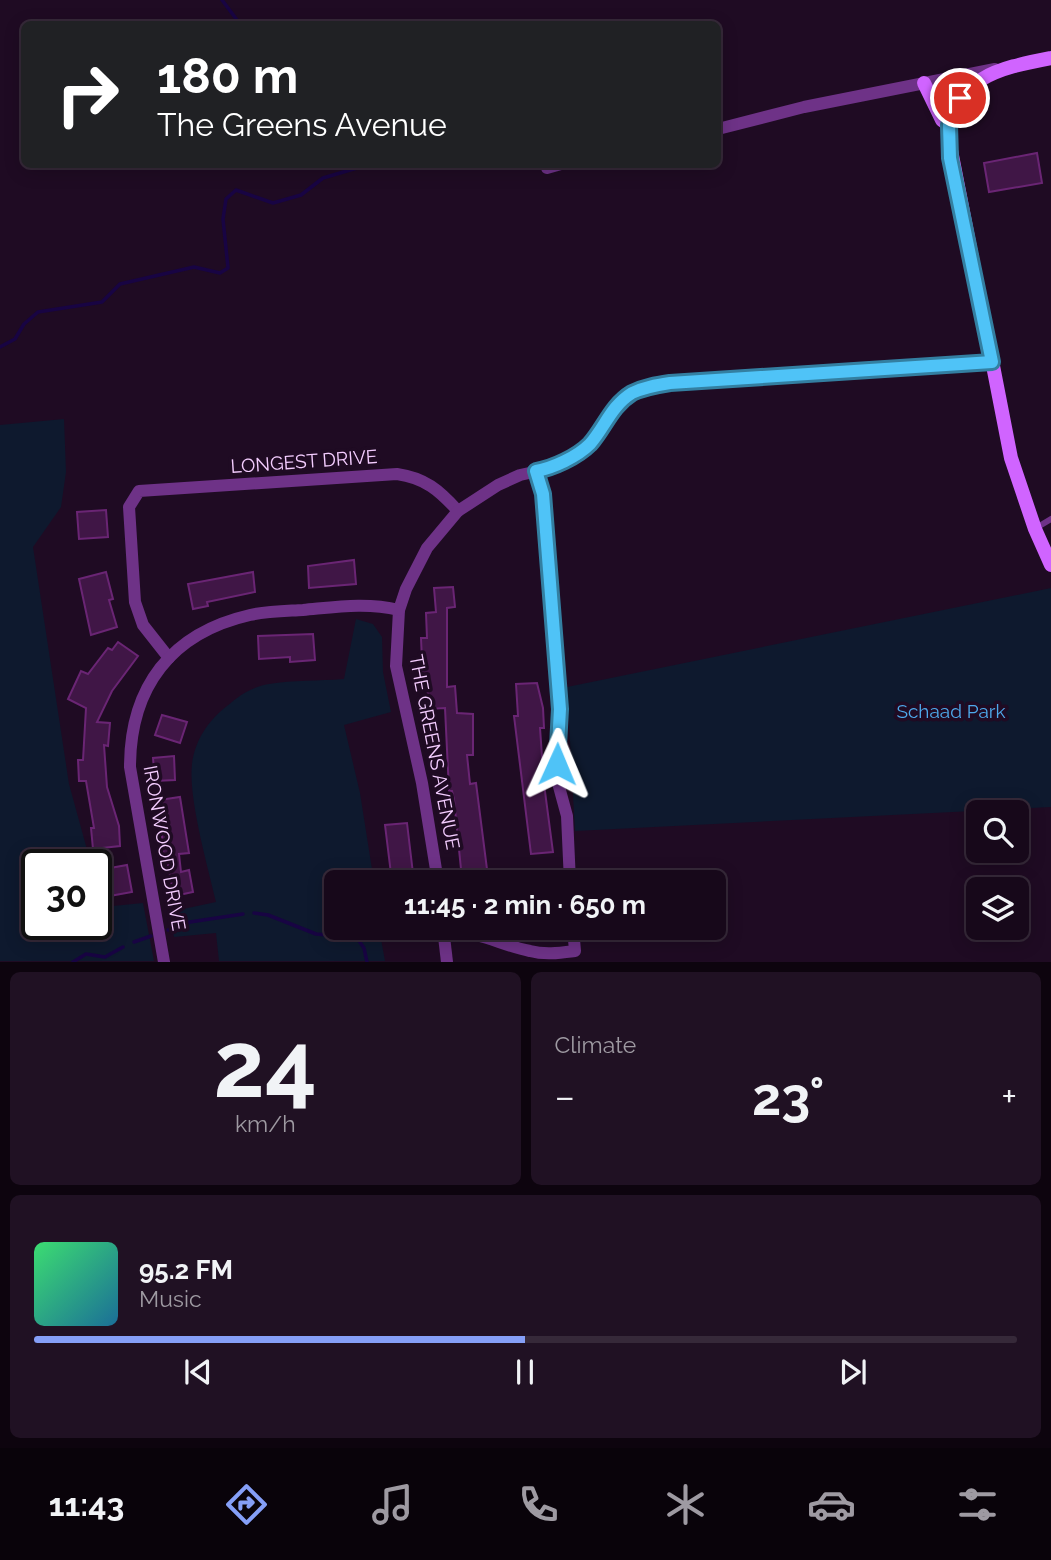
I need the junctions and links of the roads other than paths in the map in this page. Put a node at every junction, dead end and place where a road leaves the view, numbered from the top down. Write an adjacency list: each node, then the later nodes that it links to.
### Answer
1 (1051, 58): 2 (street)
2 (1005, 67): 3 (street); 4 (street)
3 (924, 83): 4 (street); 5 (street)
4 (949, 125): 6 (street)
5 (721, 128)
6 (992, 362): 7 (street, THE GREENS AVENUE); 10 (street)
7 (536, 471): 8 (street, THE GREENS AVENUE); 15 (street)
8 (458, 511): 12 (street, THE GREENS AVENUE); 13 (street, LONGEST DRIVE)
9 (1051, 519): 10 (lane)
10 (1035, 529): 11 (street)
11 (1051, 565)
12 (398, 610): 13 (street, IRONWOOD DRIVE); 14 (street, THE GREENS AVENUE)
13 (169, 658): 19 (street, IRONWOOD DRIVE)
14 (436, 870)
15 (569, 870)
16 (444, 940): 20 (street)
17 (499, 940): 18 (street)
18 (574, 940)
19 (164, 961)
20 (447, 961)

